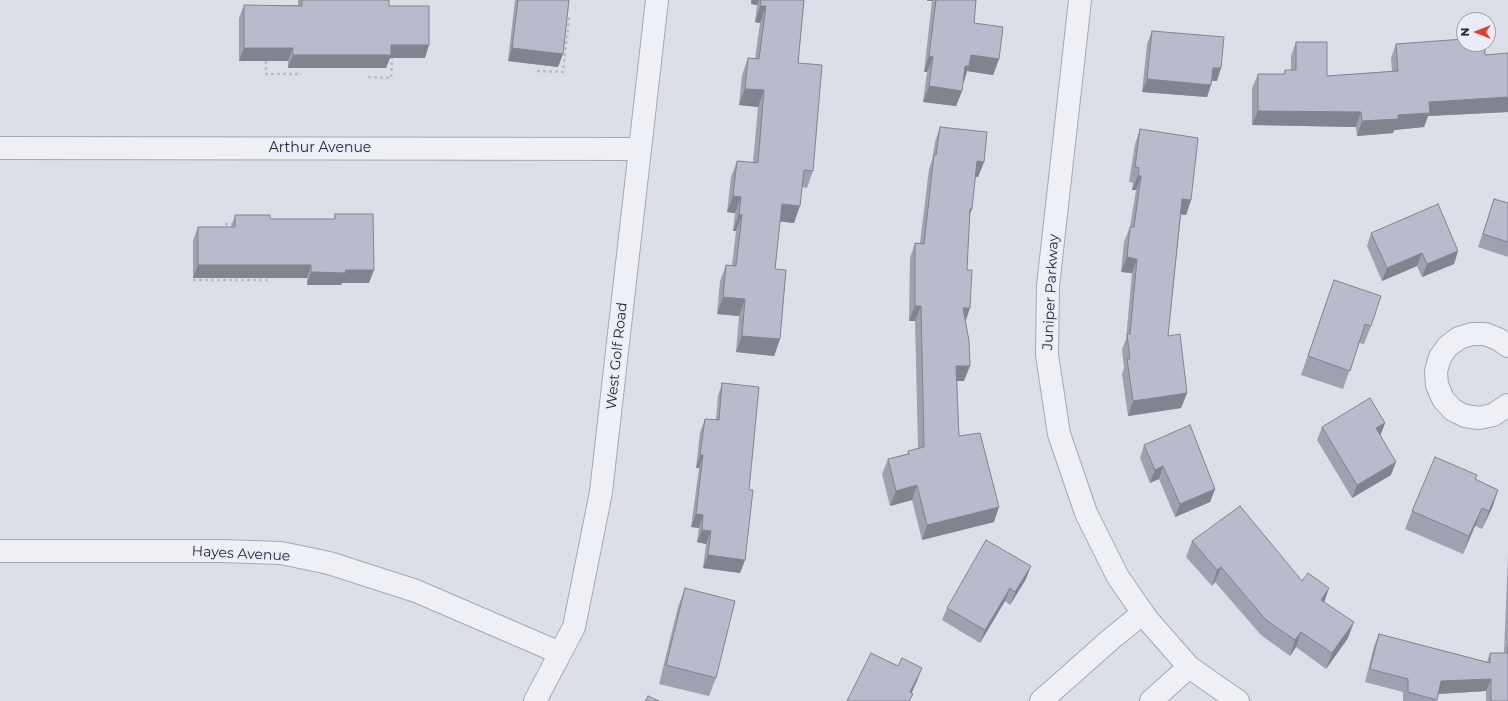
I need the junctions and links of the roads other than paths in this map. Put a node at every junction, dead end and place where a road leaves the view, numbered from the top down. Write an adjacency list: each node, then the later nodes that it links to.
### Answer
1 (657, 0): 4 (street, West Golf Road)
2 (1080, 0): 8 (street, Juniper Parkway)
3 (0, 148): 4 (street, Arthur Avenue)
4 (640, 149): 9 (street, West Golf Road)
5 (1508, 346): 6 (street)
6 (1508, 405)
7 (0, 551): 9 (street, Hayes Avenue)
8 (1143, 613): 10 (street, Juniper Parkway); 12 (street)
9 (560, 653): 11 (street, West Golf Road)
10 (1190, 667): 13 (street); 14 (street, Juniper Parkway)
11 (535, 701)
12 (1041, 701)
13 (1151, 701)
14 (1238, 701)

